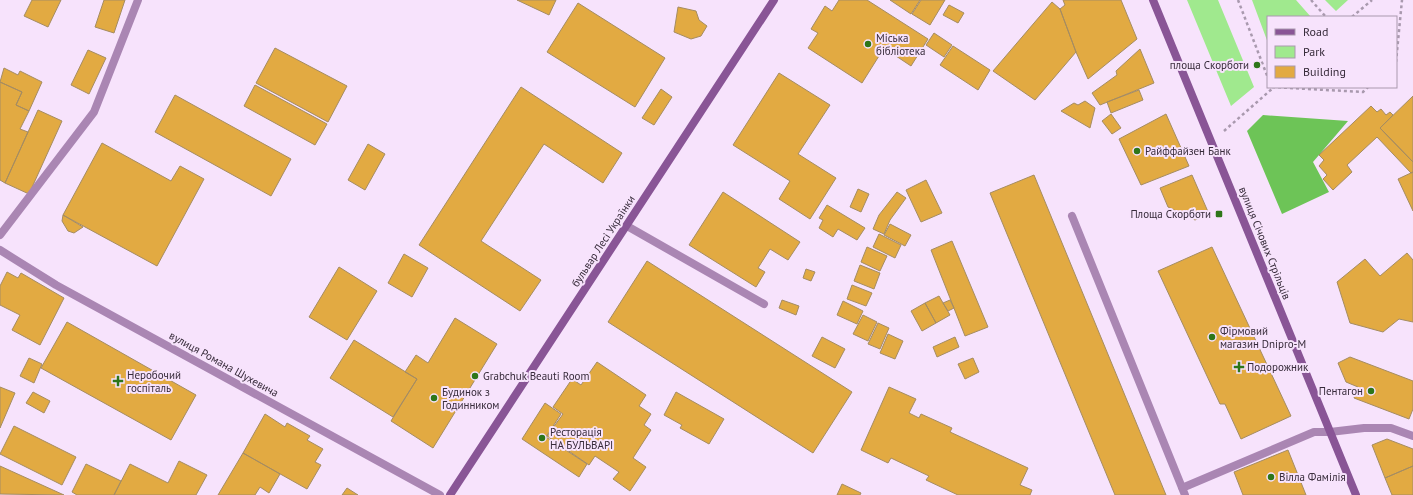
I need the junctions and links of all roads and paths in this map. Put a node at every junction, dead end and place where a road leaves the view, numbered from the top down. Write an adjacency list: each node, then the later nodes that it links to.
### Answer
1 (138, 0): 18 (street)
2 (774, 0): 17 (street, бульвар Лесі Українки)
3 (1153, 0): 21 (street, вулиця Січових Стрільців)
4 (1238, 0): 11 (path)
5 (1310, 0): 8 (path)
6 (1372, 0): 9 (path)
7 (1402, 0): 10 (path)
8 (1325, 16)
9 (1353, 16)
10 (1397, 52)
11 (1267, 75)
12 (1271, 88): 15 (path)
13 (1290, 88): 14 (path)
14 (1367, 88)
15 (1229, 126)
16 (1072, 216): 23 (street)
17 (627, 226): 20 (street); 25 (street, бульвар Лесі Українки)
18 (0, 235)
19 (0, 250): 24 (street, вулиця Романа Шухевича)
20 (764, 304)
21 (1330, 432): 22 (street); 23 (street); 26 (street, вулиця Січових Стрільців)
22 (1413, 436)
23 (1184, 491)
24 (440, 495)
25 (450, 495)
26 (1356, 495)

